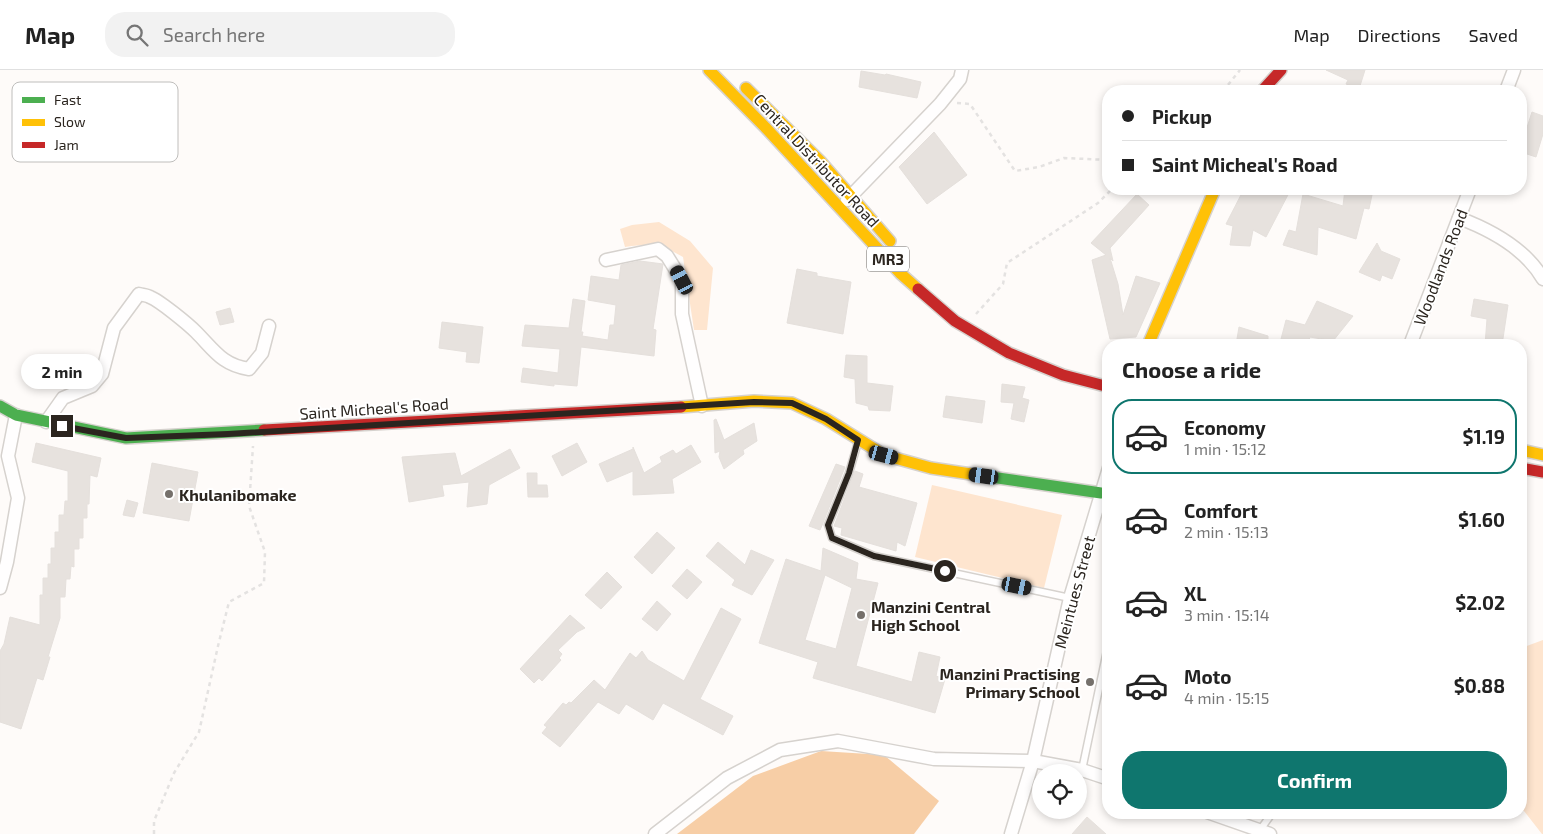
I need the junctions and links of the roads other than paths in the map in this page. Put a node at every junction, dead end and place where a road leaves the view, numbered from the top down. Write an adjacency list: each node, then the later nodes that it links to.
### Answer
1 (709, 70): 11 (main road, Central Distributor Road / MR3)
2 (962, 70): 8 (street)
3 (1281, 70): 6 (main road)
4 (1514, 70): 7 (street)
5 (740, 82): 8 (main road, Central Distributor Road / MR3)
6 (1267, 85)
7 (1508, 85)
8 (852, 195): 11 (street); 13 (main road, Central Distributor Road / MR3)
9 (1213, 195): 18 (main road)
10 (1468, 195): 12 (street, Woodlands Road)
11 (839, 206): 21 (main road, Central Distributor Road / MR3)
12 (1459, 218): 15 (street); 19 (street, Woodlands Road)
13 (900, 252)
14 (606, 260): 23 (street)
15 (1543, 279)
16 (973, 318): 20 (main road)
17 (269, 326): 25 (street)
18 (1151, 339)
19 (1412, 339)
20 (1058, 360)
21 (1102, 385)
22 (0, 406): 24 (main road, Saint Micheal's Road)
23 (702, 406): 25 (main road, Saint Micheal's Road); 26 (main road, Saint Micheal's Road)
24 (16, 415): 25 (main road, Saint Micheal's Road); 29 (street)
25 (46, 422)
26 (858, 440): 33 (main road, Saint Micheal's Road); 36 (lane)
27 (1527, 451): 28 (main road)
28 (1543, 455)
29 (4, 458): 34 (street)
30 (1527, 469): 31 (main road)
31 (1543, 472)
32 (1102, 490): 33 (street, Meintues Street)
33 (1101, 493): 36 (street, Meintues Street)
34 (3, 558): 35 (street)
35 (0, 588)
36 (1070, 598): 38 (street, Meintues Street)
37 (1102, 674): 40 (lane)
38 (1032, 761): 39 (street); 46 (street); 47 (street, Meintues Street)
39 (1049, 764)
40 (1083, 764)
41 (1087, 772): 42 (street)
42 (1102, 777)
43 (1227, 819): 45 (street)
44 (1270, 819): 45 (lane)
45 (1265, 832)
46 (655, 834)
47 (1011, 834)

